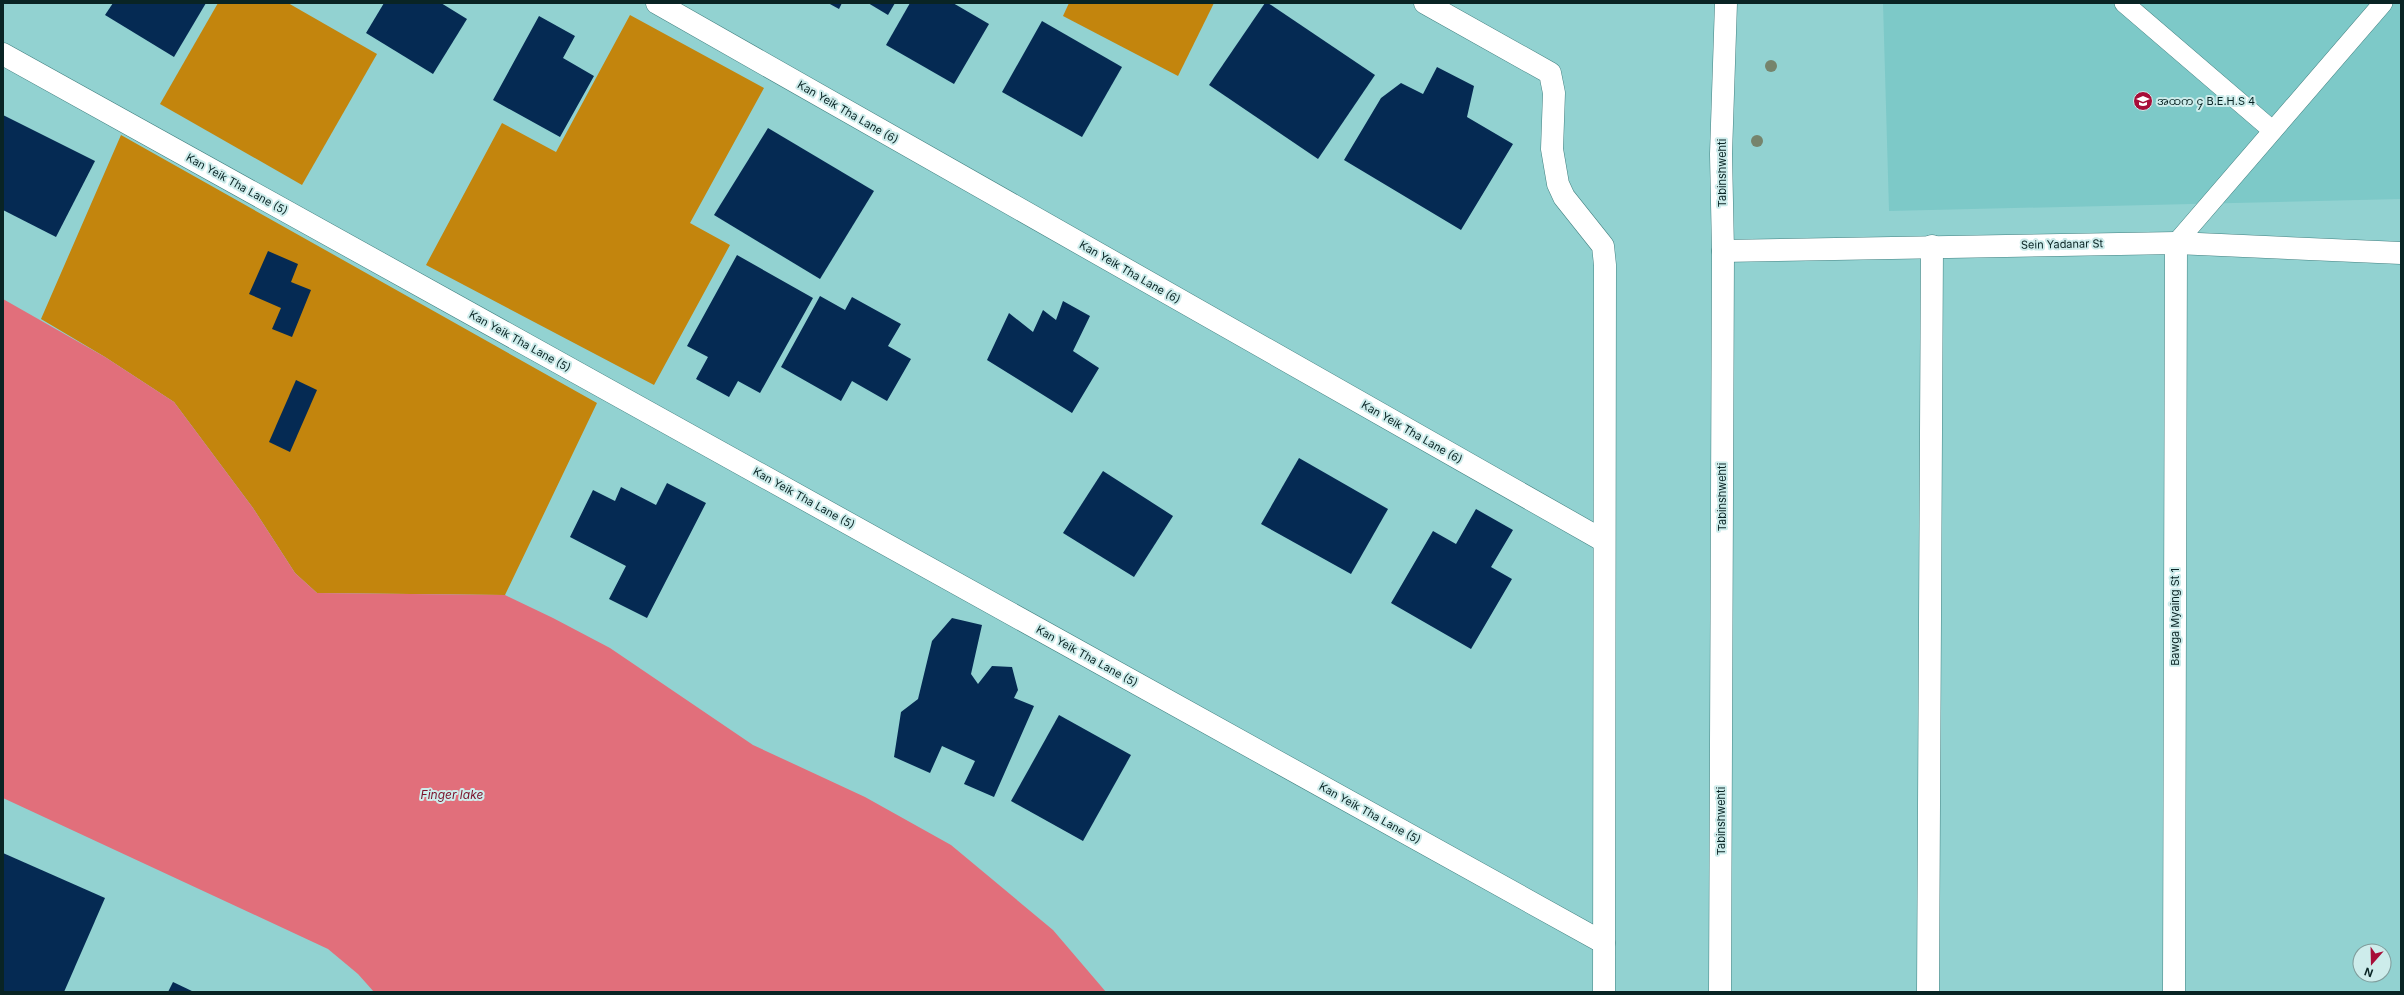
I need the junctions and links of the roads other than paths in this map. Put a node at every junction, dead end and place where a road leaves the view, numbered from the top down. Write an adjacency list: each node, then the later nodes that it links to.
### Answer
1 (657, 3): 12 (street, Kan Yeik Tha Lane (6))
2 (1425, 3): 12 (street)
3 (1726, 3): 10 (street, Tabinshwehti)
4 (2124, 3): 7 (lane)
5 (2383, 3): 7 (lane)
6 (3, 54): 13 (street, Kan Yeik Tha Lane (5))
7 (2272, 130): 8 (lane)
8 (2176, 243): 9 (street, Sein Yadanar St); 11 (street, Sein Yadanar St); 17 (street, Bawga Myaing St 1)
9 (1932, 246): 10 (street, Sein Yadanar St); 16 (street)
10 (1723, 251): 15 (street, Tabinshwehti)
11 (2401, 253)
12 (1604, 541): 13 (street)
13 (1604, 943): 14 (street)
14 (1604, 992)
15 (1720, 992)
16 (1928, 992)
17 (2174, 992)

